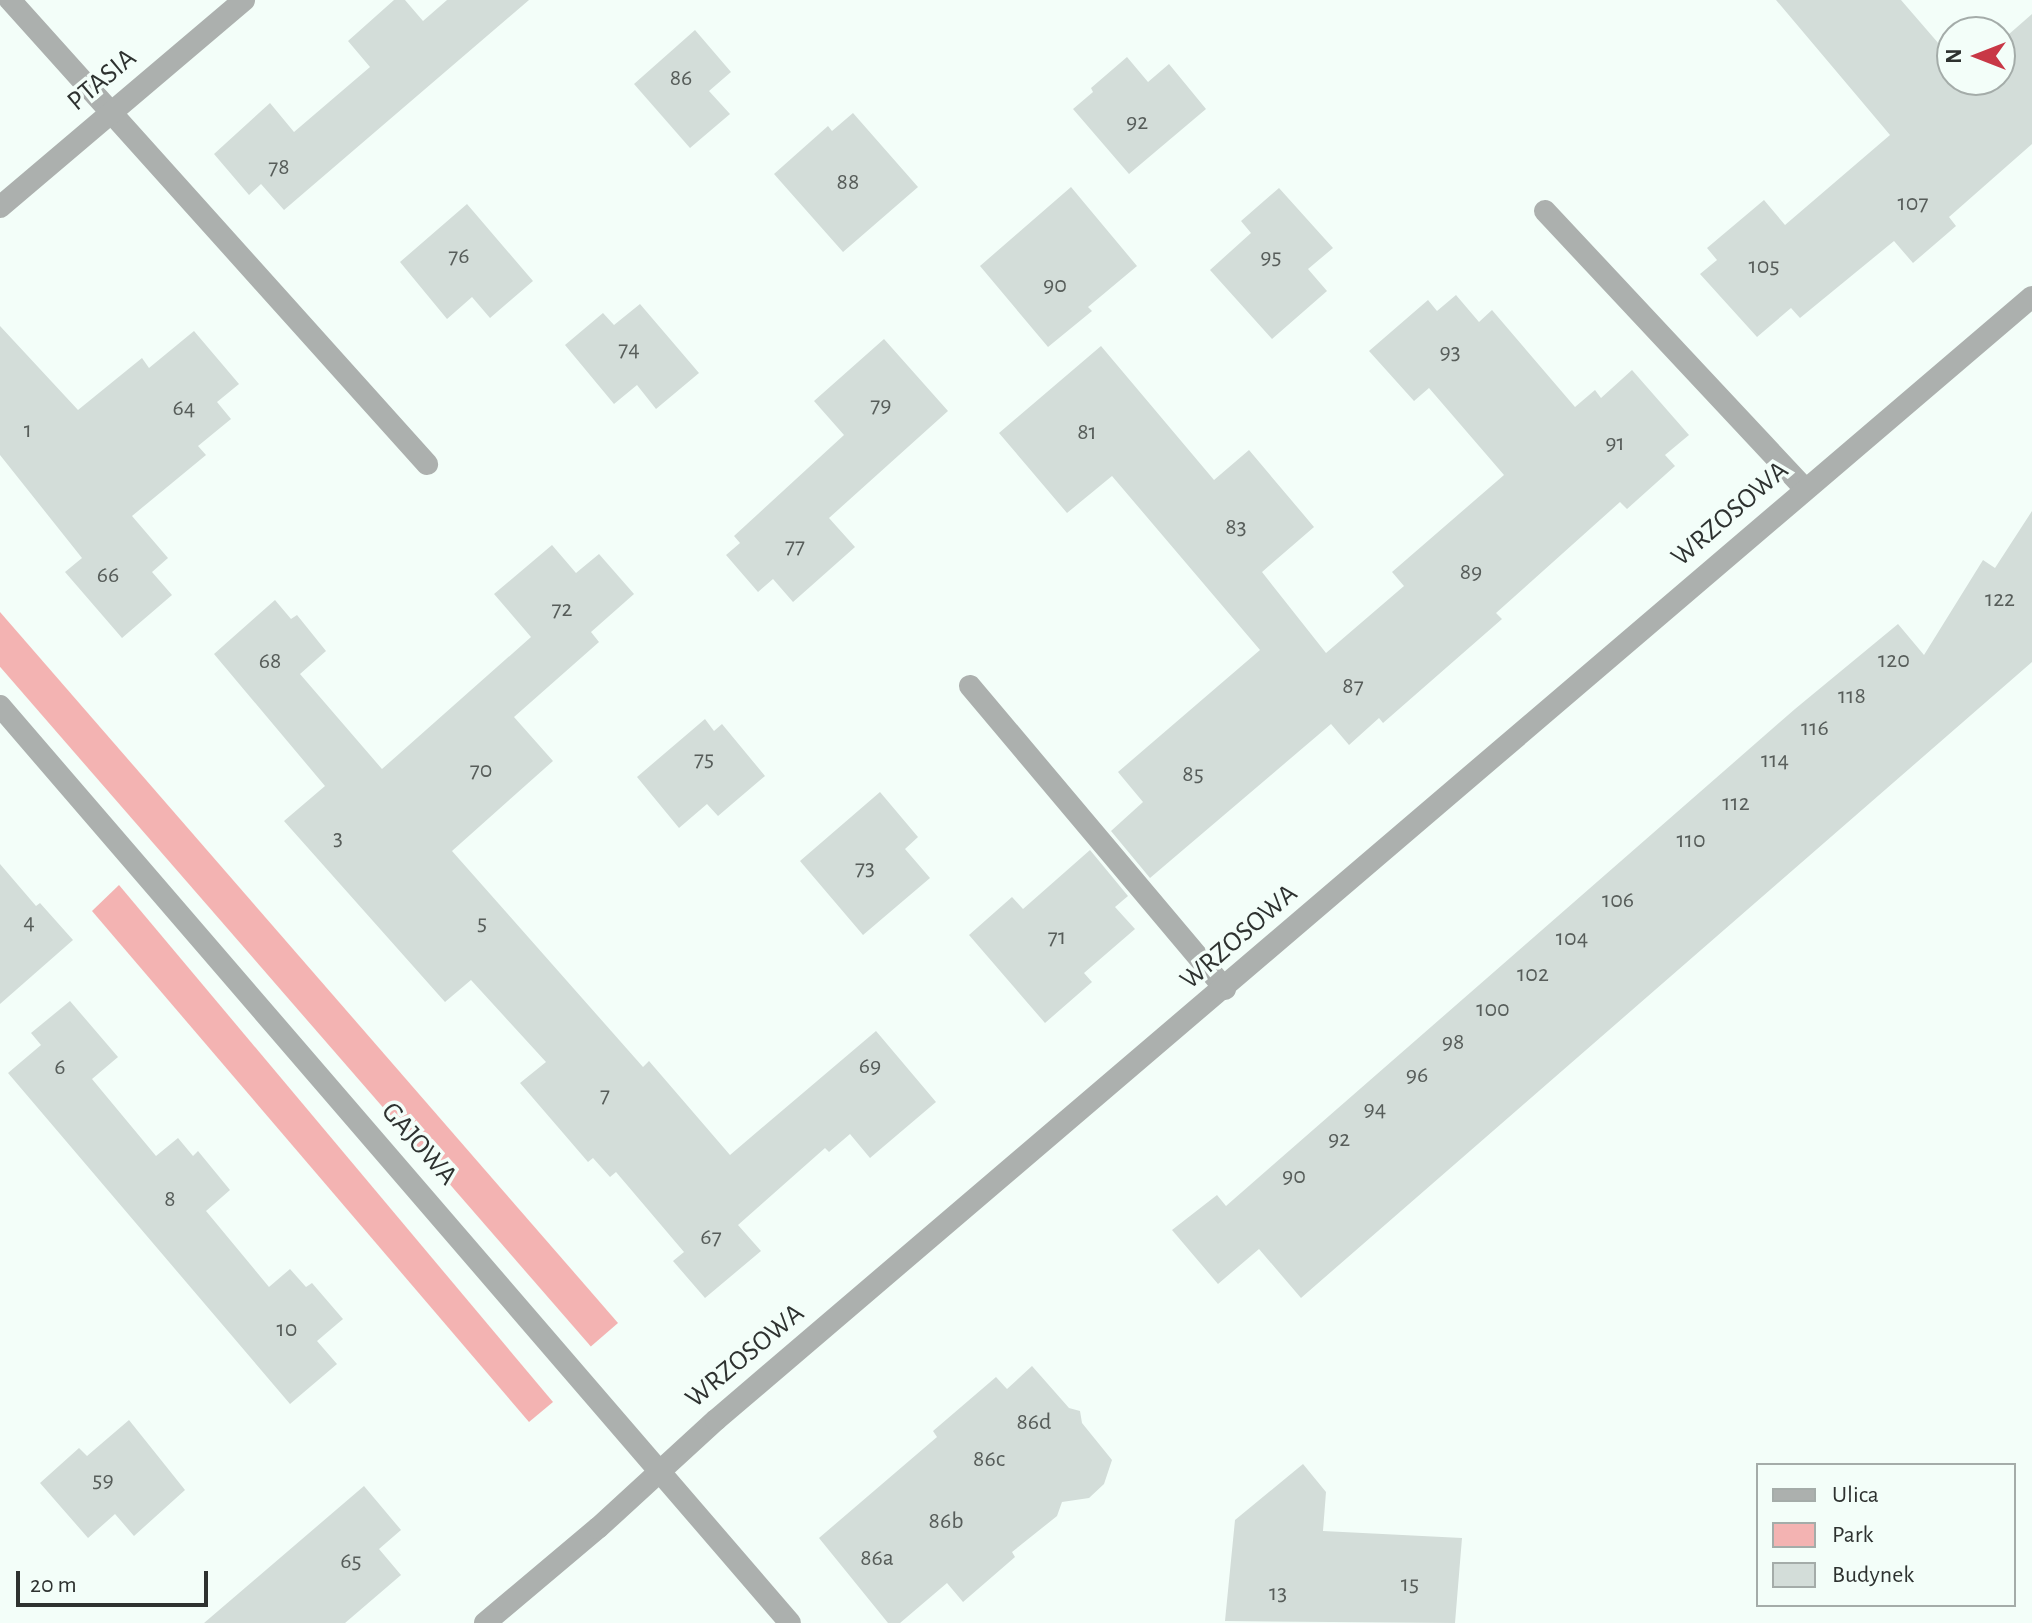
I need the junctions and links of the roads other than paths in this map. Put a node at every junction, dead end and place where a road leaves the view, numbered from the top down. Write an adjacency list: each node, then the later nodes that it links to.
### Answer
1 (10, 0): 3 (street)
2 (244, 0): 3 (street, PTASIA)
3 (108, 113): 4 (street, PTASIA); 7 (street)
4 (0, 207)
5 (1545, 211): 8 (street)
6 (2032, 297): 8 (street, WRZOSOWA)
7 (427, 464)
8 (1805, 489): 11 (street, WRZOSOWA)
9 (970, 686): 11 (street)
10 (0, 706): 12 (street, GAJOWA)
11 (1225, 989): 12 (street, WRZOSOWA)
12 (659, 1470): 13 (street, WRZOSOWA); 14 (street, GAJOWA)
13 (485, 1623)
14 (790, 1623)

